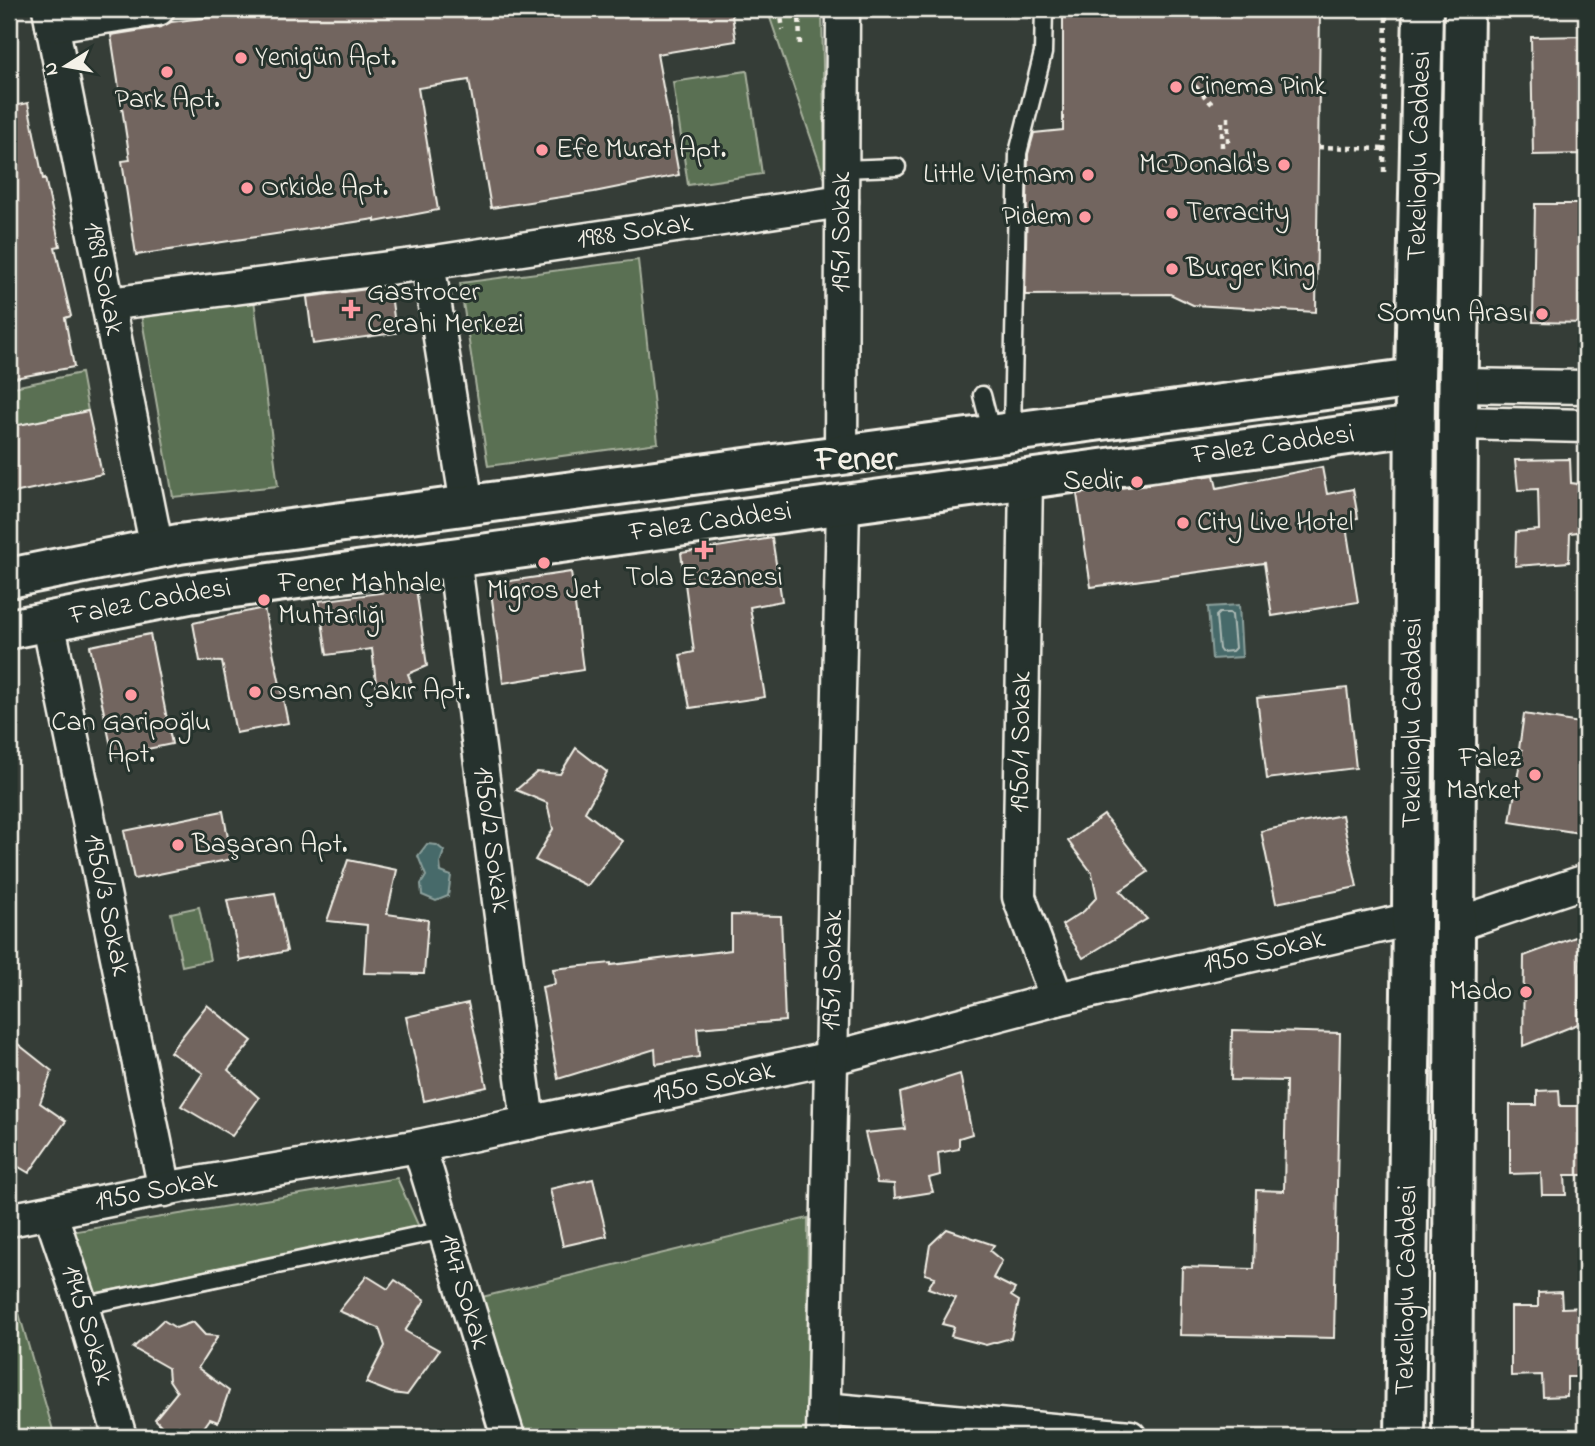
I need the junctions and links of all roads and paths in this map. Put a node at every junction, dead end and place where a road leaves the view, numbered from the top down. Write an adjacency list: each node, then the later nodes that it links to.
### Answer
1 (158, 9): 9 (street)
2 (780, 9): 10 (path)
3 (799, 9): 11 (path)
4 (843, 9): 20 (street, 1951 Sokak)
5 (1044, 9): 31 (lane)
6 (1385, 9): 15 (path)
7 (1423, 9): 24 (street, Tekelioglu Caddesi)
8 (1464, 9): 25 (street, Tekelioglu Caddesi)
9 (50, 17): 23 (street, 1989 Sokak)
10 (783, 30)
11 (800, 47)
12 (1195, 86): 13 (path)
13 (1212, 104)
14 (1225, 117): 16 (path)
15 (1383, 141)
16 (1225, 147)
17 (1318, 147): 18 (path)
18 (1384, 149)
19 (897, 167): 20 (lane)
20 (842, 169): 21 (street, 1951 Sokak)
21 (842, 201): 22 (street, 1988 Sokak); 32 (street, 1951 Sokak)
22 (428, 262): 23 (street, 1988 Sokak); 35 (street)
23 (108, 304): 36 (street, 1989 Sokak)
24 (1415, 379): 29 (street, Tekelioglu Caddesi); 31 (street, Falez Caddesi)
25 (1459, 384): 26 (street); 28 (street, Tekelioglu Caddesi)
26 (1586, 387)
27 (982, 395): 31 (lane)
28 (1458, 423): 30 (street); 43 (street, Tekelioglu Caddesi)
29 (1414, 426): 33 (street, Falez Caddesi); 42 (street, Tekelioglu Caddesi)
30 (1586, 426)
31 (1002, 433): 32 (street, Falez Caddesi)
32 (841, 454): 34 (street); 35 (street, Falez Caddesi)
33 (1026, 479): 34 (street, Falez Caddesi); 44 (street, 1950/1 Sokak)
34 (843, 504): 37 (street, Falez Caddesi); 45 (street, 1951 Sokak)
35 (467, 505): 36 (street, Falez Caddesi)
36 (157, 549): 38 (street, Falez Caddesi)
37 (454, 557): 39 (street, Falez Caddesi); 46 (street, 1950/2 Sokak)
38 (9, 578)
39 (48, 621): 40 (street, Falez Caddesi); 48 (street, 1950/3 Sokak)
40 (9, 629)
41 (1586, 881): 43 (street)
42 (1412, 919): 44 (street, 1950 Sokak); 57 (street, Tekelioglu Caddesi)
43 (1454, 925): 58 (street, Tekelioglu Caddesi)
44 (1057, 999): 45 (street, 1950 Sokak)
45 (832, 1058): 46 (street, 1950 Sokak); 53 (street, 1951 Sokak)
46 (528, 1123): 47 (street, 1950 Sokak)
47 (419, 1146): 48 (street, 1950 Sokak); 51 (street, 1947 Sokak)
48 (165, 1190): 49 (street, 1950 Sokak)
49 (50, 1212): 50 (street, 1950 Sokak); 52 (street, 1945 Sokak)
50 (9, 1220)
51 (444, 1230): 52 (lane); 55 (street, 1947 Sokak)
52 (82, 1306): 54 (street, 1945 Sokak)
53 (824, 1423): 56 (street)
54 (120, 1437)
55 (508, 1437)
56 (1130, 1437)
57 (1405, 1437)
58 (1452, 1437)

